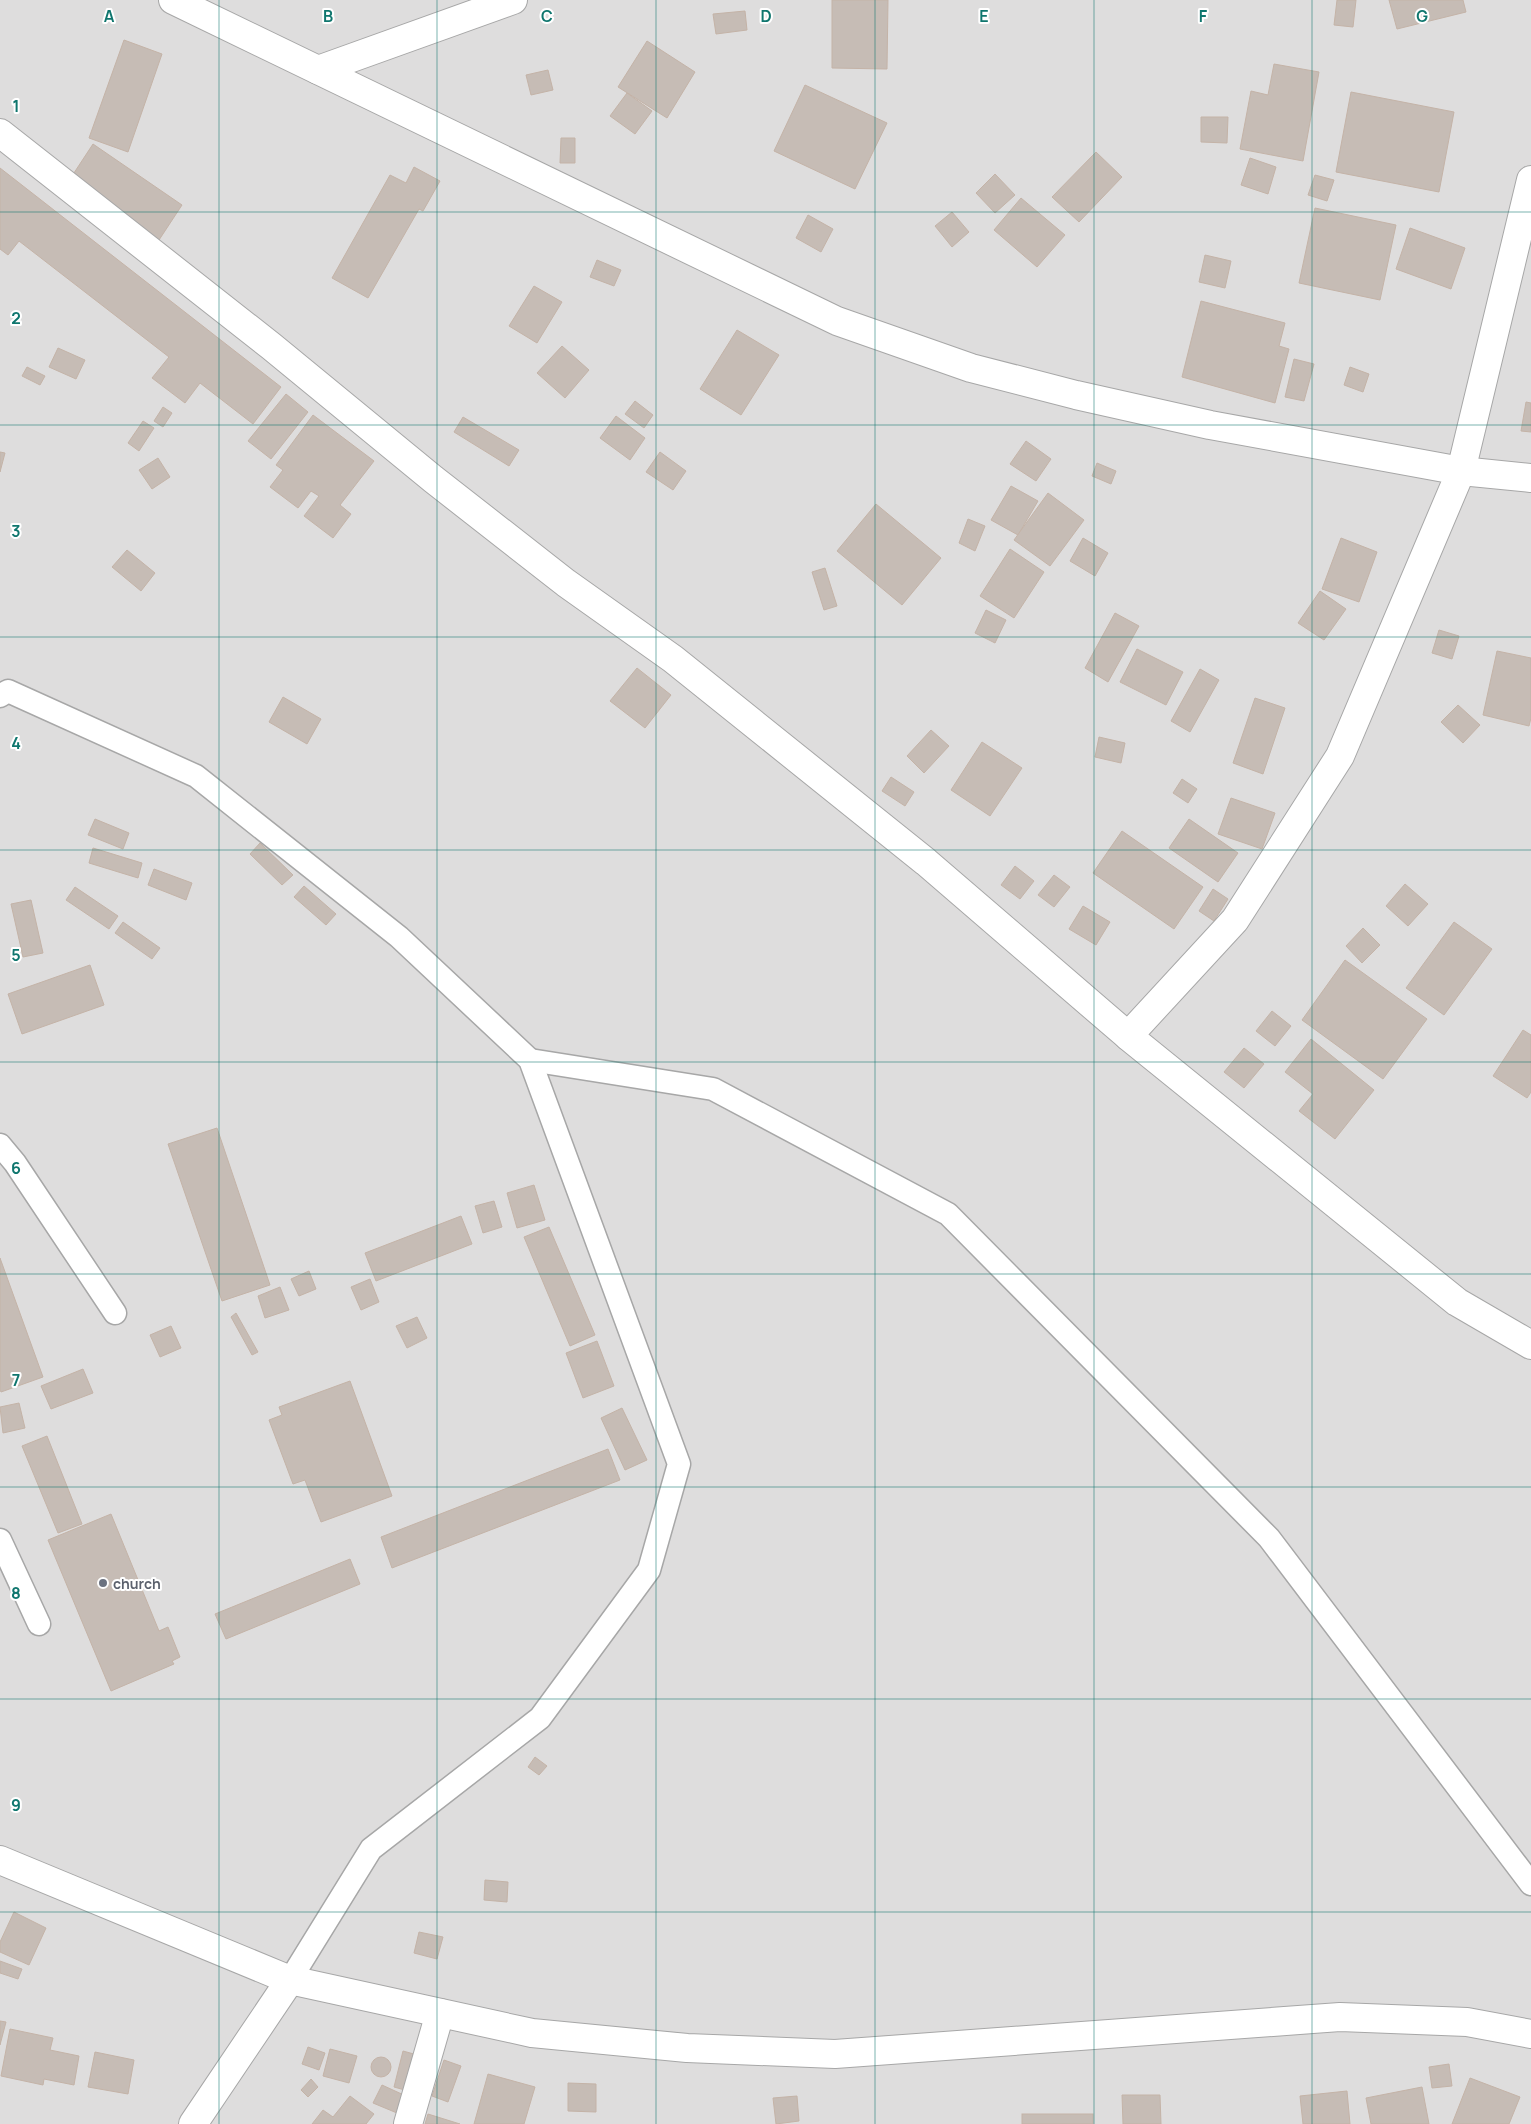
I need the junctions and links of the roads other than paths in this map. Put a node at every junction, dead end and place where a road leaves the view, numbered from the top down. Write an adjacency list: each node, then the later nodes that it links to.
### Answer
1 (173, 0): 3 (street)
2 (513, 0): 3 (street)
3 (318, 70): 6 (street)
4 (0, 133): 9 (street)
5 (1531, 180): 6 (street)
6 (1461, 471): 7 (street); 9 (street)
7 (1531, 478)
8 (0, 696): 10 (lane)
9 (1128, 1036): 13 (street)
10 (530, 1060): 17 (lane); 18 (lane)
11 (0, 1145): 12 (lane)
12 (115, 1314)
13 (1531, 1344)
14 (0, 1540): 15 (lane)
15 (39, 1624)
16 (0, 1860): 18 (street)
17 (1531, 1884)
18 (290, 1980): 19 (street); 21 (street)
19 (440, 2013): 20 (street); 22 (street)
20 (1531, 2034)
21 (193, 2124)
22 (408, 2124)

